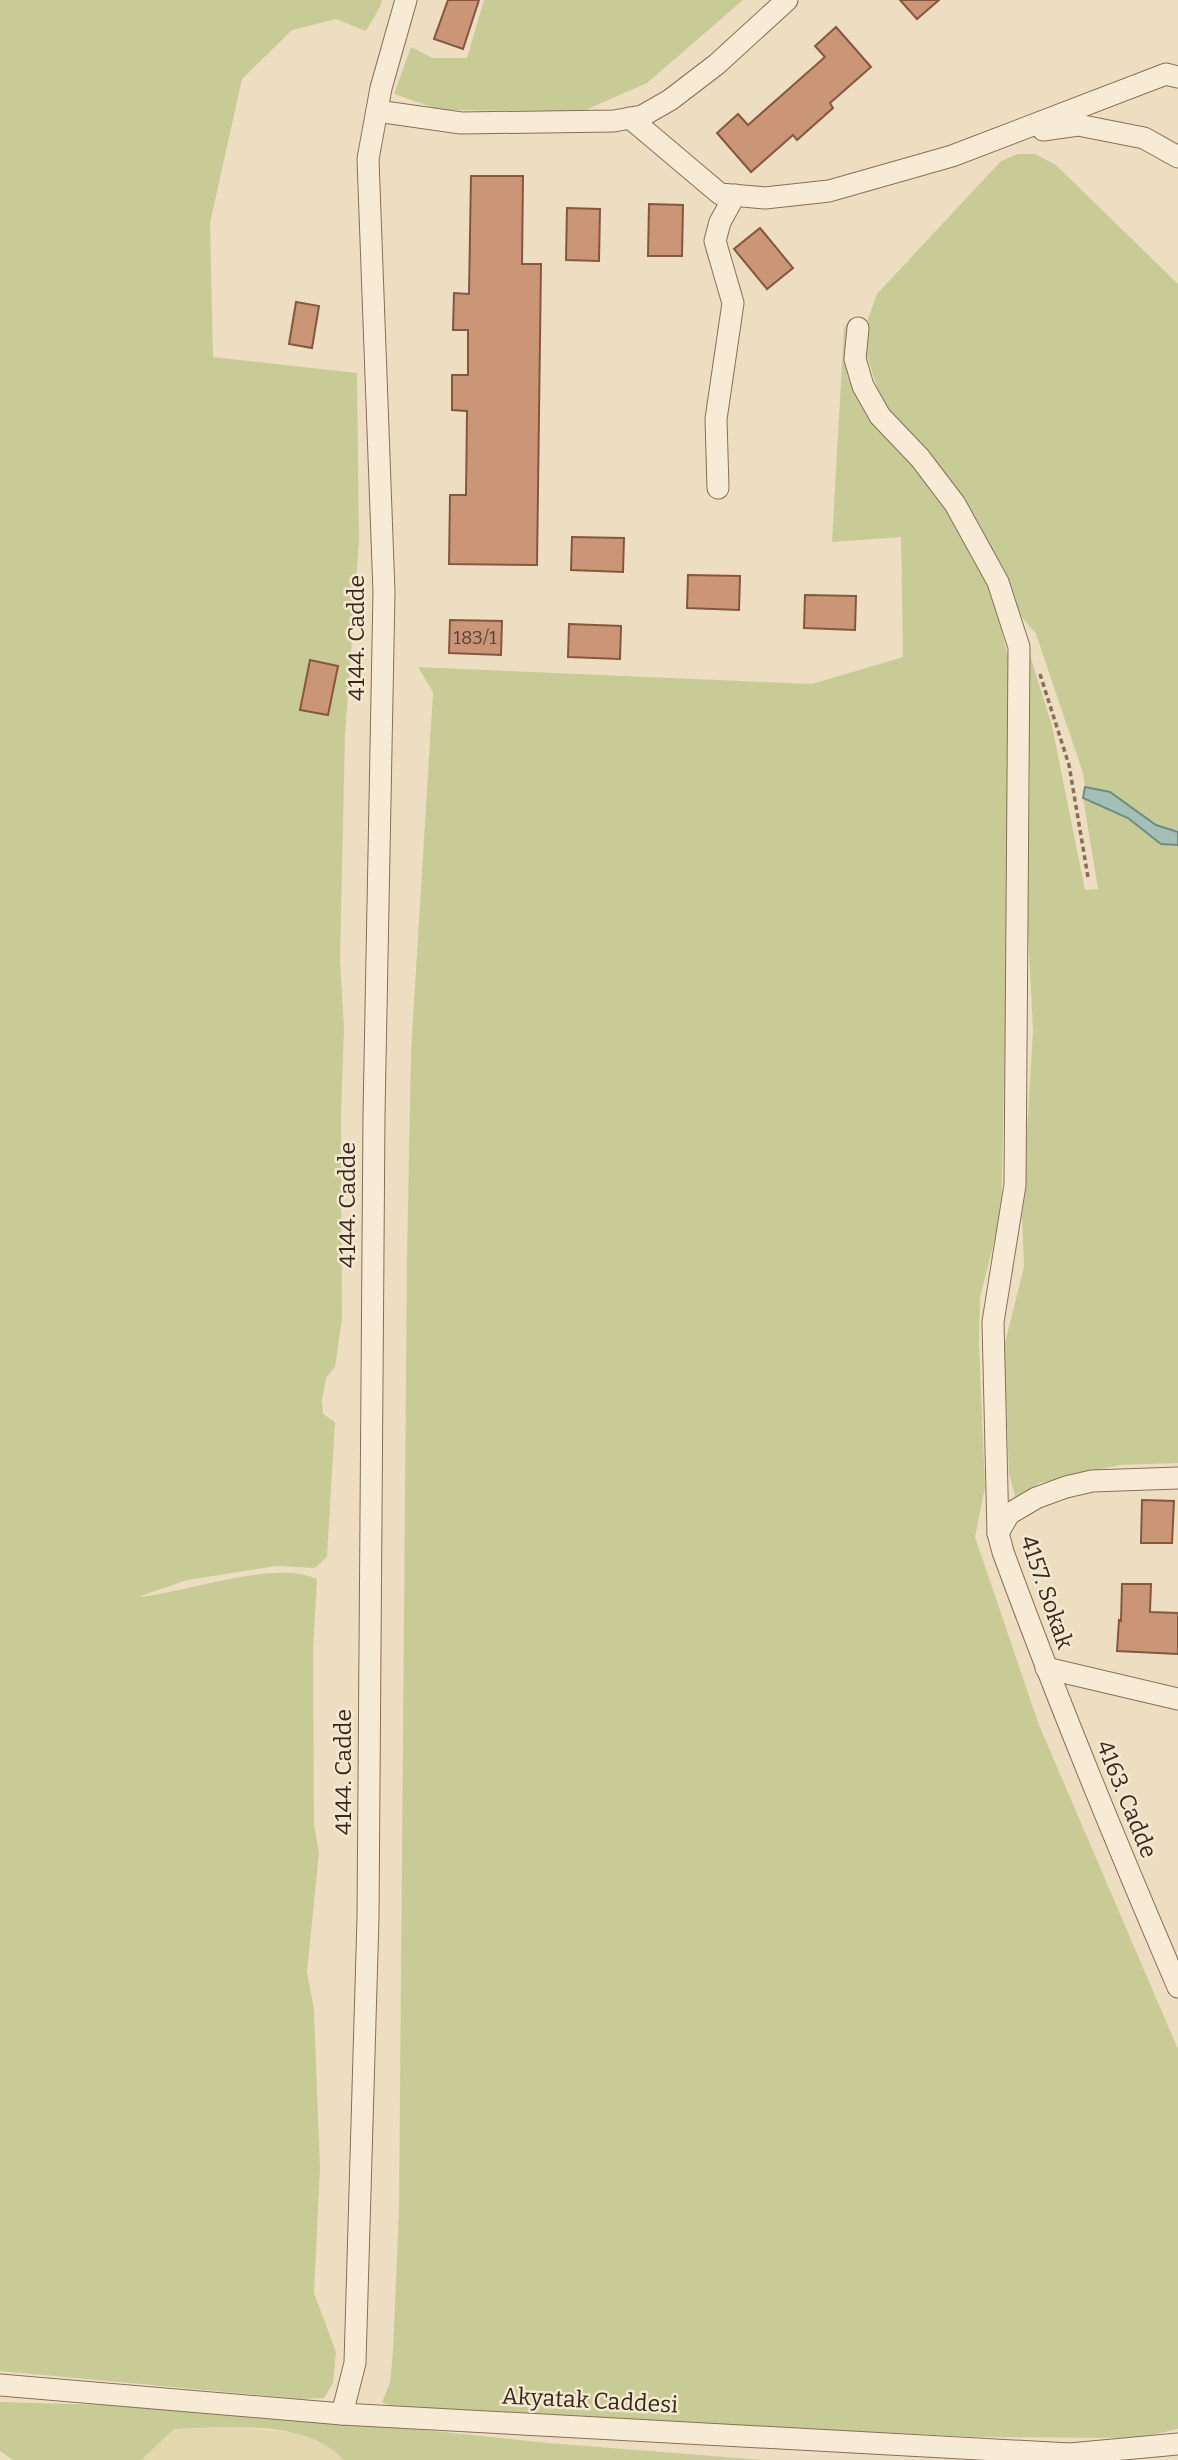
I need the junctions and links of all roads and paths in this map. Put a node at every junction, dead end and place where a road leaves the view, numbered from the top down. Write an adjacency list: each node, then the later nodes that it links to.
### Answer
1 (406, 0): 4 (street, 4144. Cadde)
2 (787, 0): 5 (street)
3 (1178, 77): 6 (street)
4 (377, 111): 5 (street); 19 (street, 4144. Cadde)
5 (630, 118): 8 (street)
6 (1003, 136): 7 (street); 8 (street)
7 (1178, 157)
8 (736, 195): 10 (street)
9 (858, 328): 14 (street, 4157. Sokak)
10 (718, 488)
11 (1040, 673): 12 (path)
12 (1088, 877)
13 (1178, 1478): 14 (street)
14 (998, 1533): 15 (street, 4157. Sokak)
15 (1046, 1668): 16 (street); 17 (street, 4163. Cadde)
16 (1178, 1699)
17 (1178, 1987)
18 (0, 2385): 19 (street, Akyatak Caddesi)
19 (342, 2414): 21 (street, Akyatak Caddesi)
20 (1178, 2444): 21 (street, Akyatak Caddesi)
21 (971, 2454)

